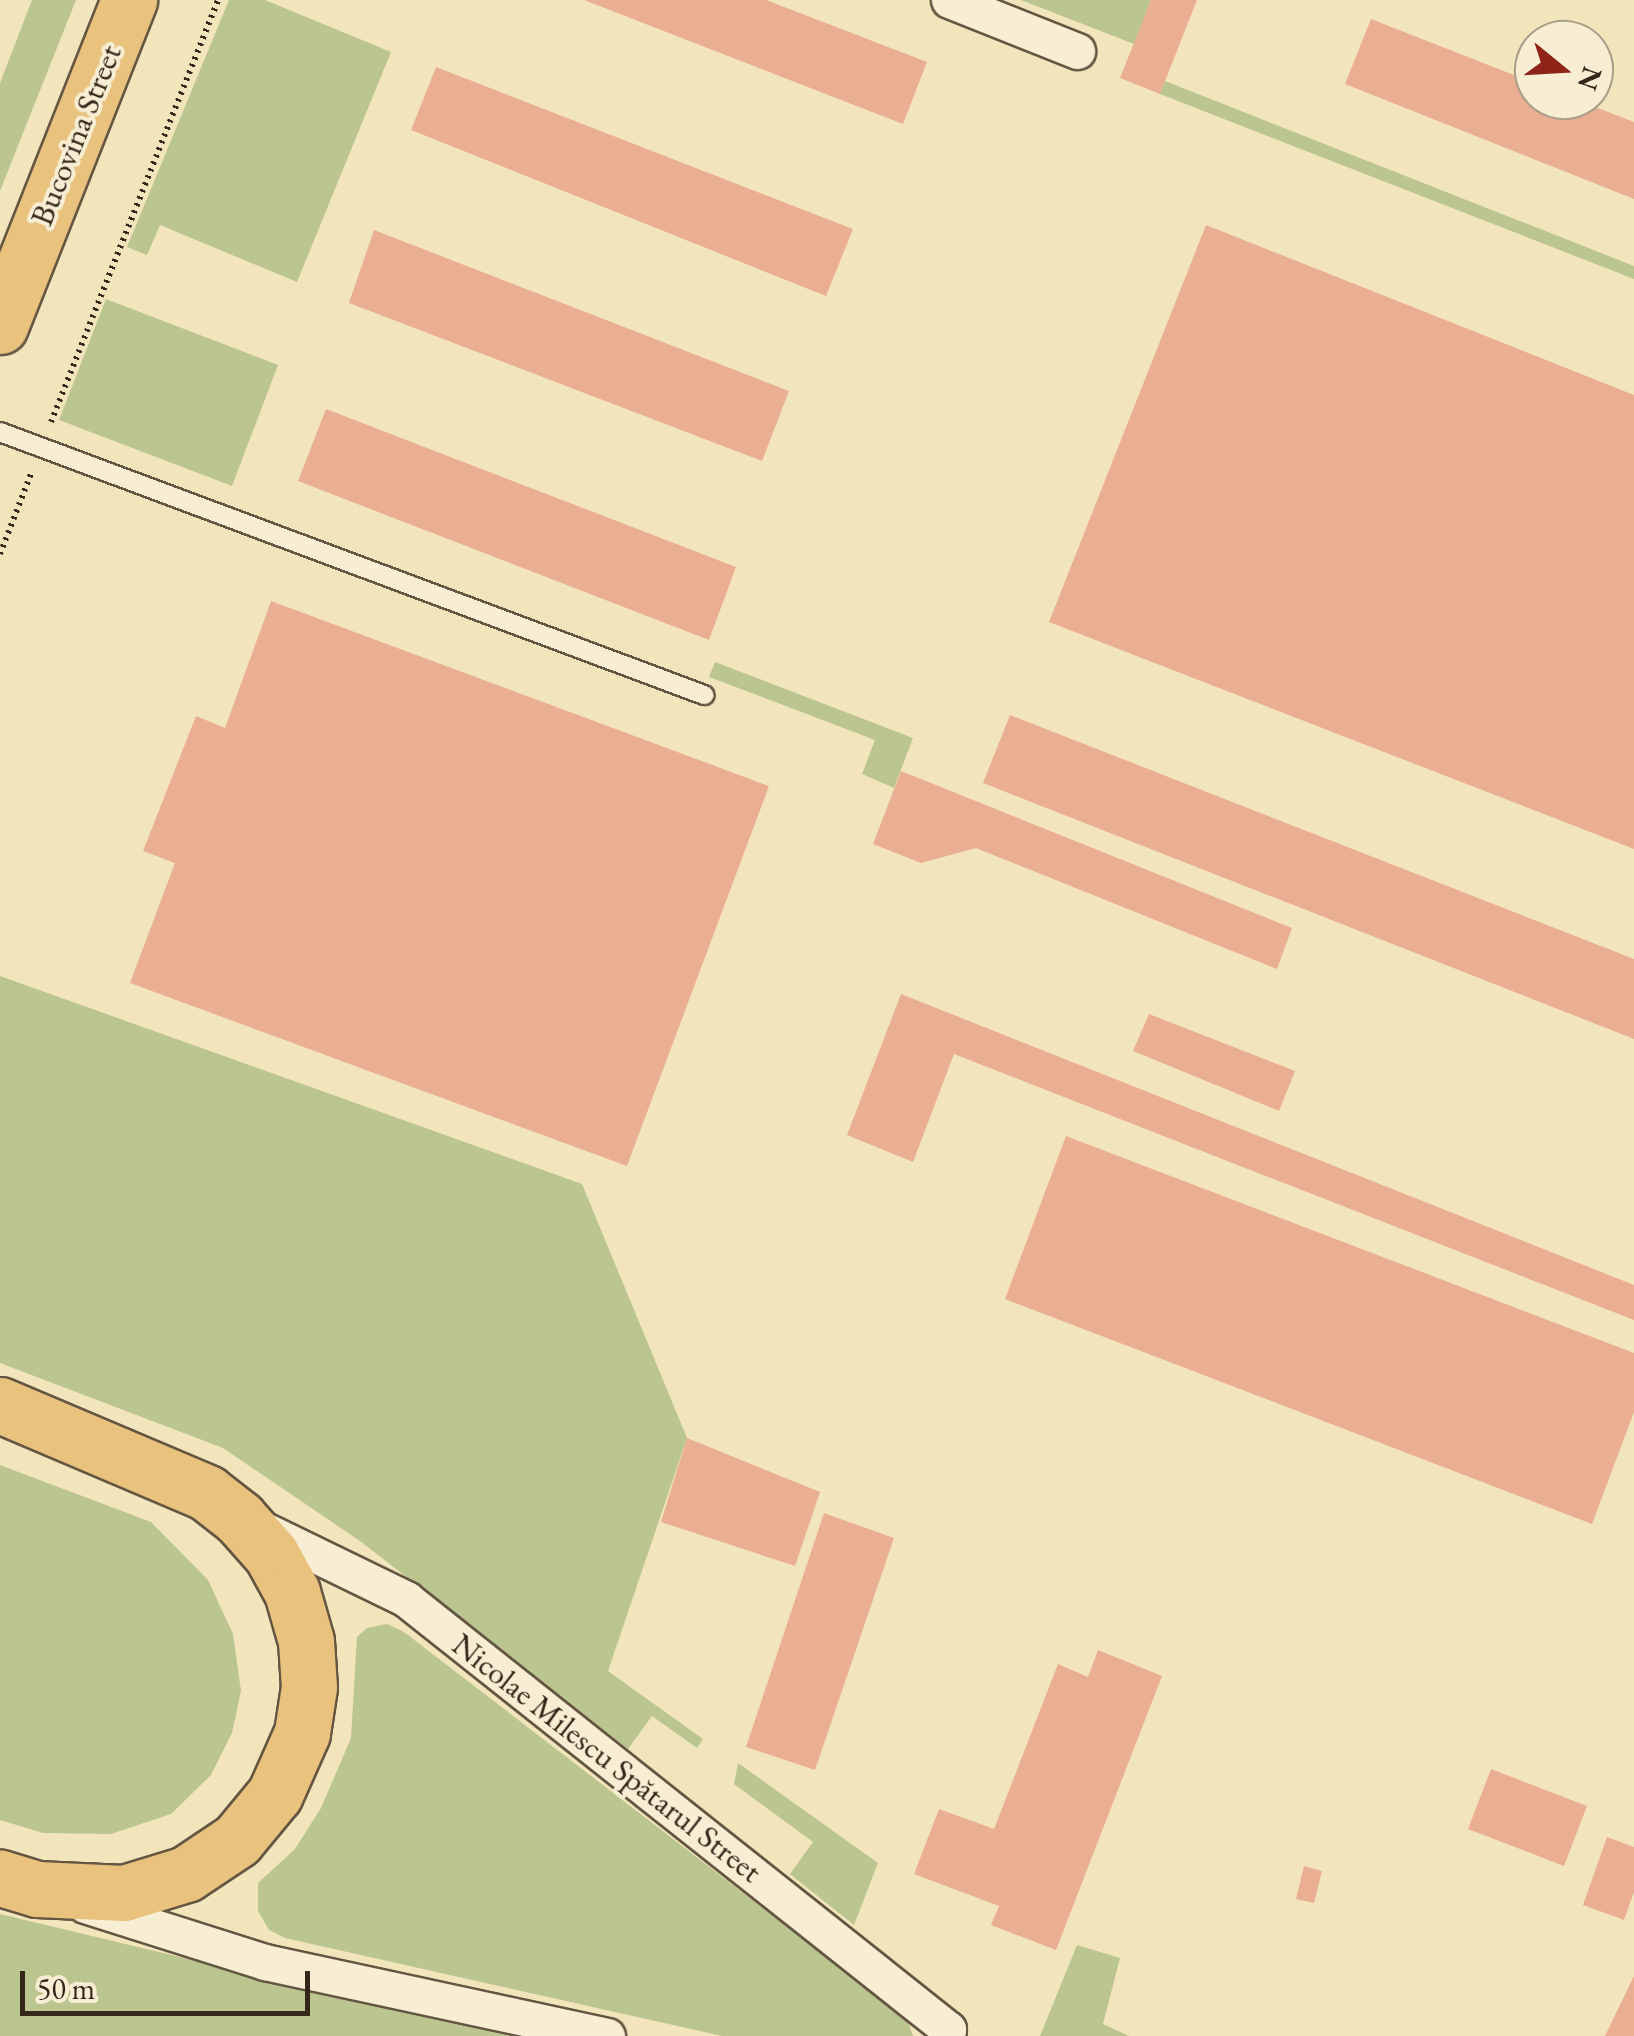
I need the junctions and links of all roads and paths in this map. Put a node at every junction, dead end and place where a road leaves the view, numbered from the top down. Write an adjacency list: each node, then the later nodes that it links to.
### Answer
1 (129, 0): 5 (main road, Bucovina Street)
2 (218, 0): 7 (path)
3 (949, 0): 4 (street)
4 (1077, 51)
5 (0, 326)
6 (0, 432): 7 (lane)
7 (41, 447): 8 (path); 9 (lane)
8 (0, 554)
9 (704, 695)
10 (0, 1405): 11 (main road, Nicolae Milescu Spătarul Street)
11 (239, 1518): 12 (main road, Nicolae Milescu Spătarul Street); 14 (street, Nicolae Milescu Spătarul Street)
12 (18, 1883): 13 (street, Nicolae Milescu Spătarul Street)
13 (607, 2036)
14 (948, 2036)

